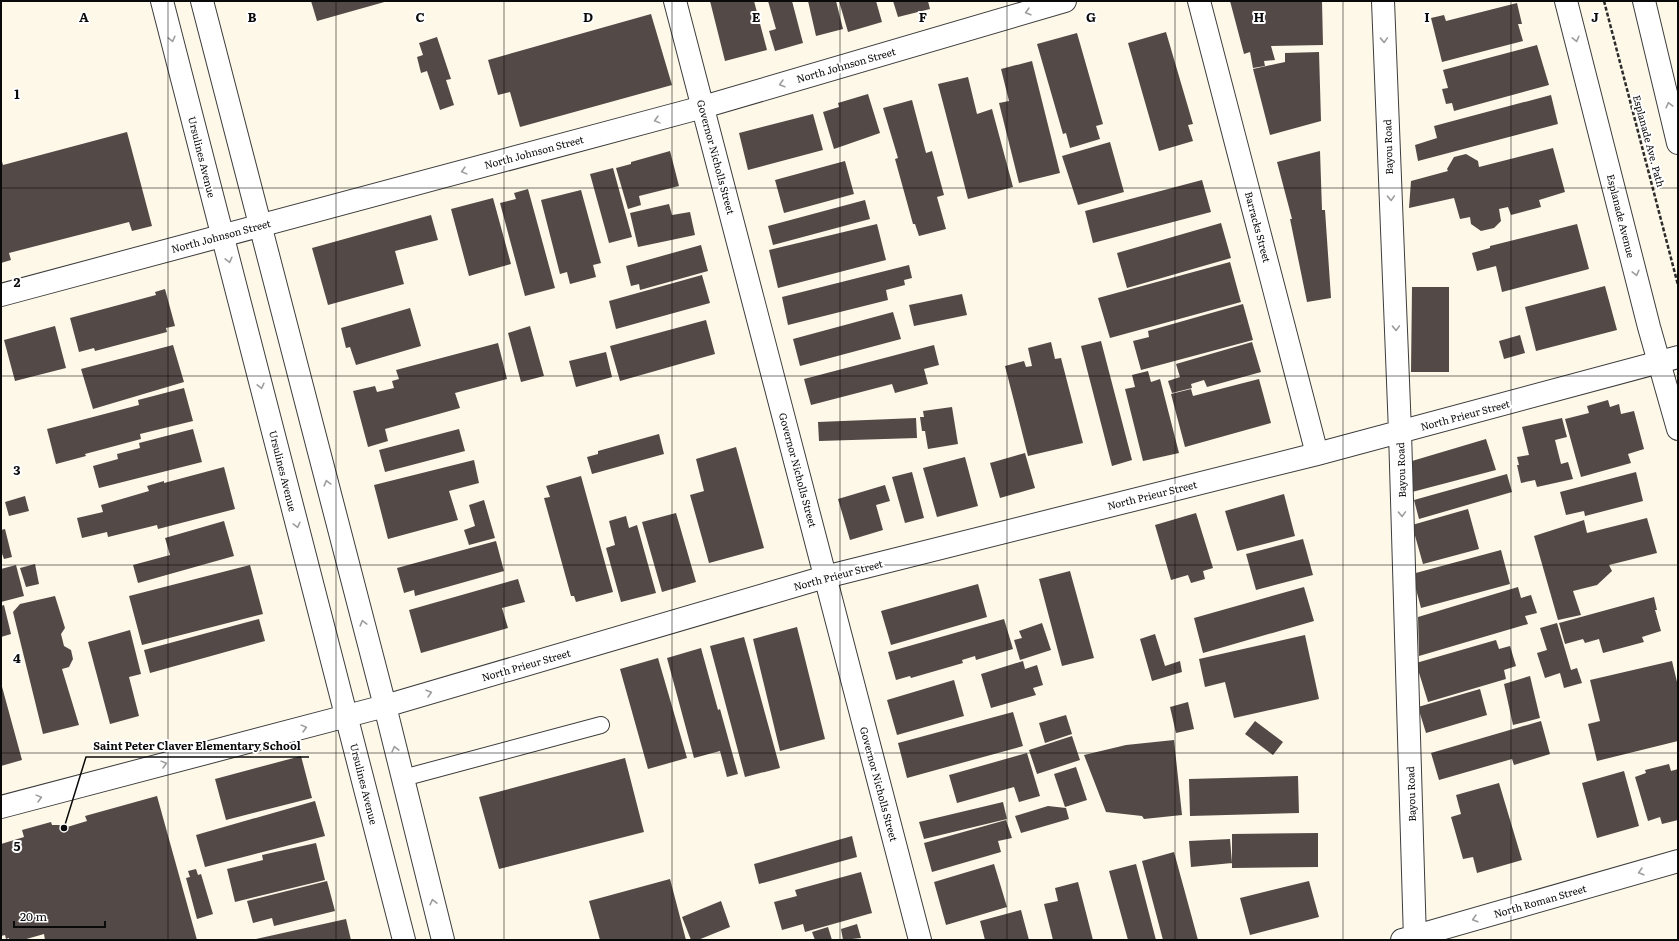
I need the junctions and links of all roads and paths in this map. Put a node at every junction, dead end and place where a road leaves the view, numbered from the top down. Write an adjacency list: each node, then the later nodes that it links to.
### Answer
1 (162, 1): 13 (street, Ursulines Avenue, one-way to 13)
2 (202, 1): 12 (street)
3 (675, 1): 10 (street, Governor Nicholls Street)
4 (1065, 1): 10 (street, North Johnson Street, one-way to 10)
5 (1199, 1): 19 (street, Barracks Street)
6 (1383, 1): 18 (street, Bayou Road, one-way to 18)
7 (1566, 1): 16 (street, Esplanade Avenue, one-way to 16)
8 (1604, 1): 14 (path, Esplanade Ave. Path)
9 (1644, 1): 11 (street, one-way to 9)
10 (703, 107): 12 (street, North Johnson Street, one-way to 12); 20 (street, Governor Nicholls Street)
11 (1678, 143)
12 (260, 226): 13 (street, North Johnson Street); 21 (street, one-way to 12)
13 (222, 235): 15 (street, North Johnson Street); 22 (street, Ursulines Avenue, one-way to 22)
14 (1678, 285)
15 (1, 295)
16 (1669, 360): 17 (street, Esplanade Avenue); 18 (street, North Prieur Street)
17 (1678, 430)
18 (1400, 432): 19 (street, North Prieur Street); 27 (street, Bayou Road, one-way to 27)
19 (1317, 454): 20 (street, North Prieur Street)
20 (825, 577): 21 (street, North Prieur Street, one-way to 20); 30 (street, Governor Nicholls Street)
21 (385, 706): 22 (street, North Prieur Street); 24 (street, one-way to 21)
22 (346, 716): 25 (street, North Prieur Street, one-way to 22); 28 (street, Ursulines Avenue)
23 (601, 725): 24 (lane)
24 (403, 778): 29 (street, one-way to 24)
25 (1, 808)
26 (1678, 861): 27 (street, North Roman Street, one-way to 27)
27 (1411, 939)
28 (404, 940)
29 (443, 940)
30 (920, 940)

